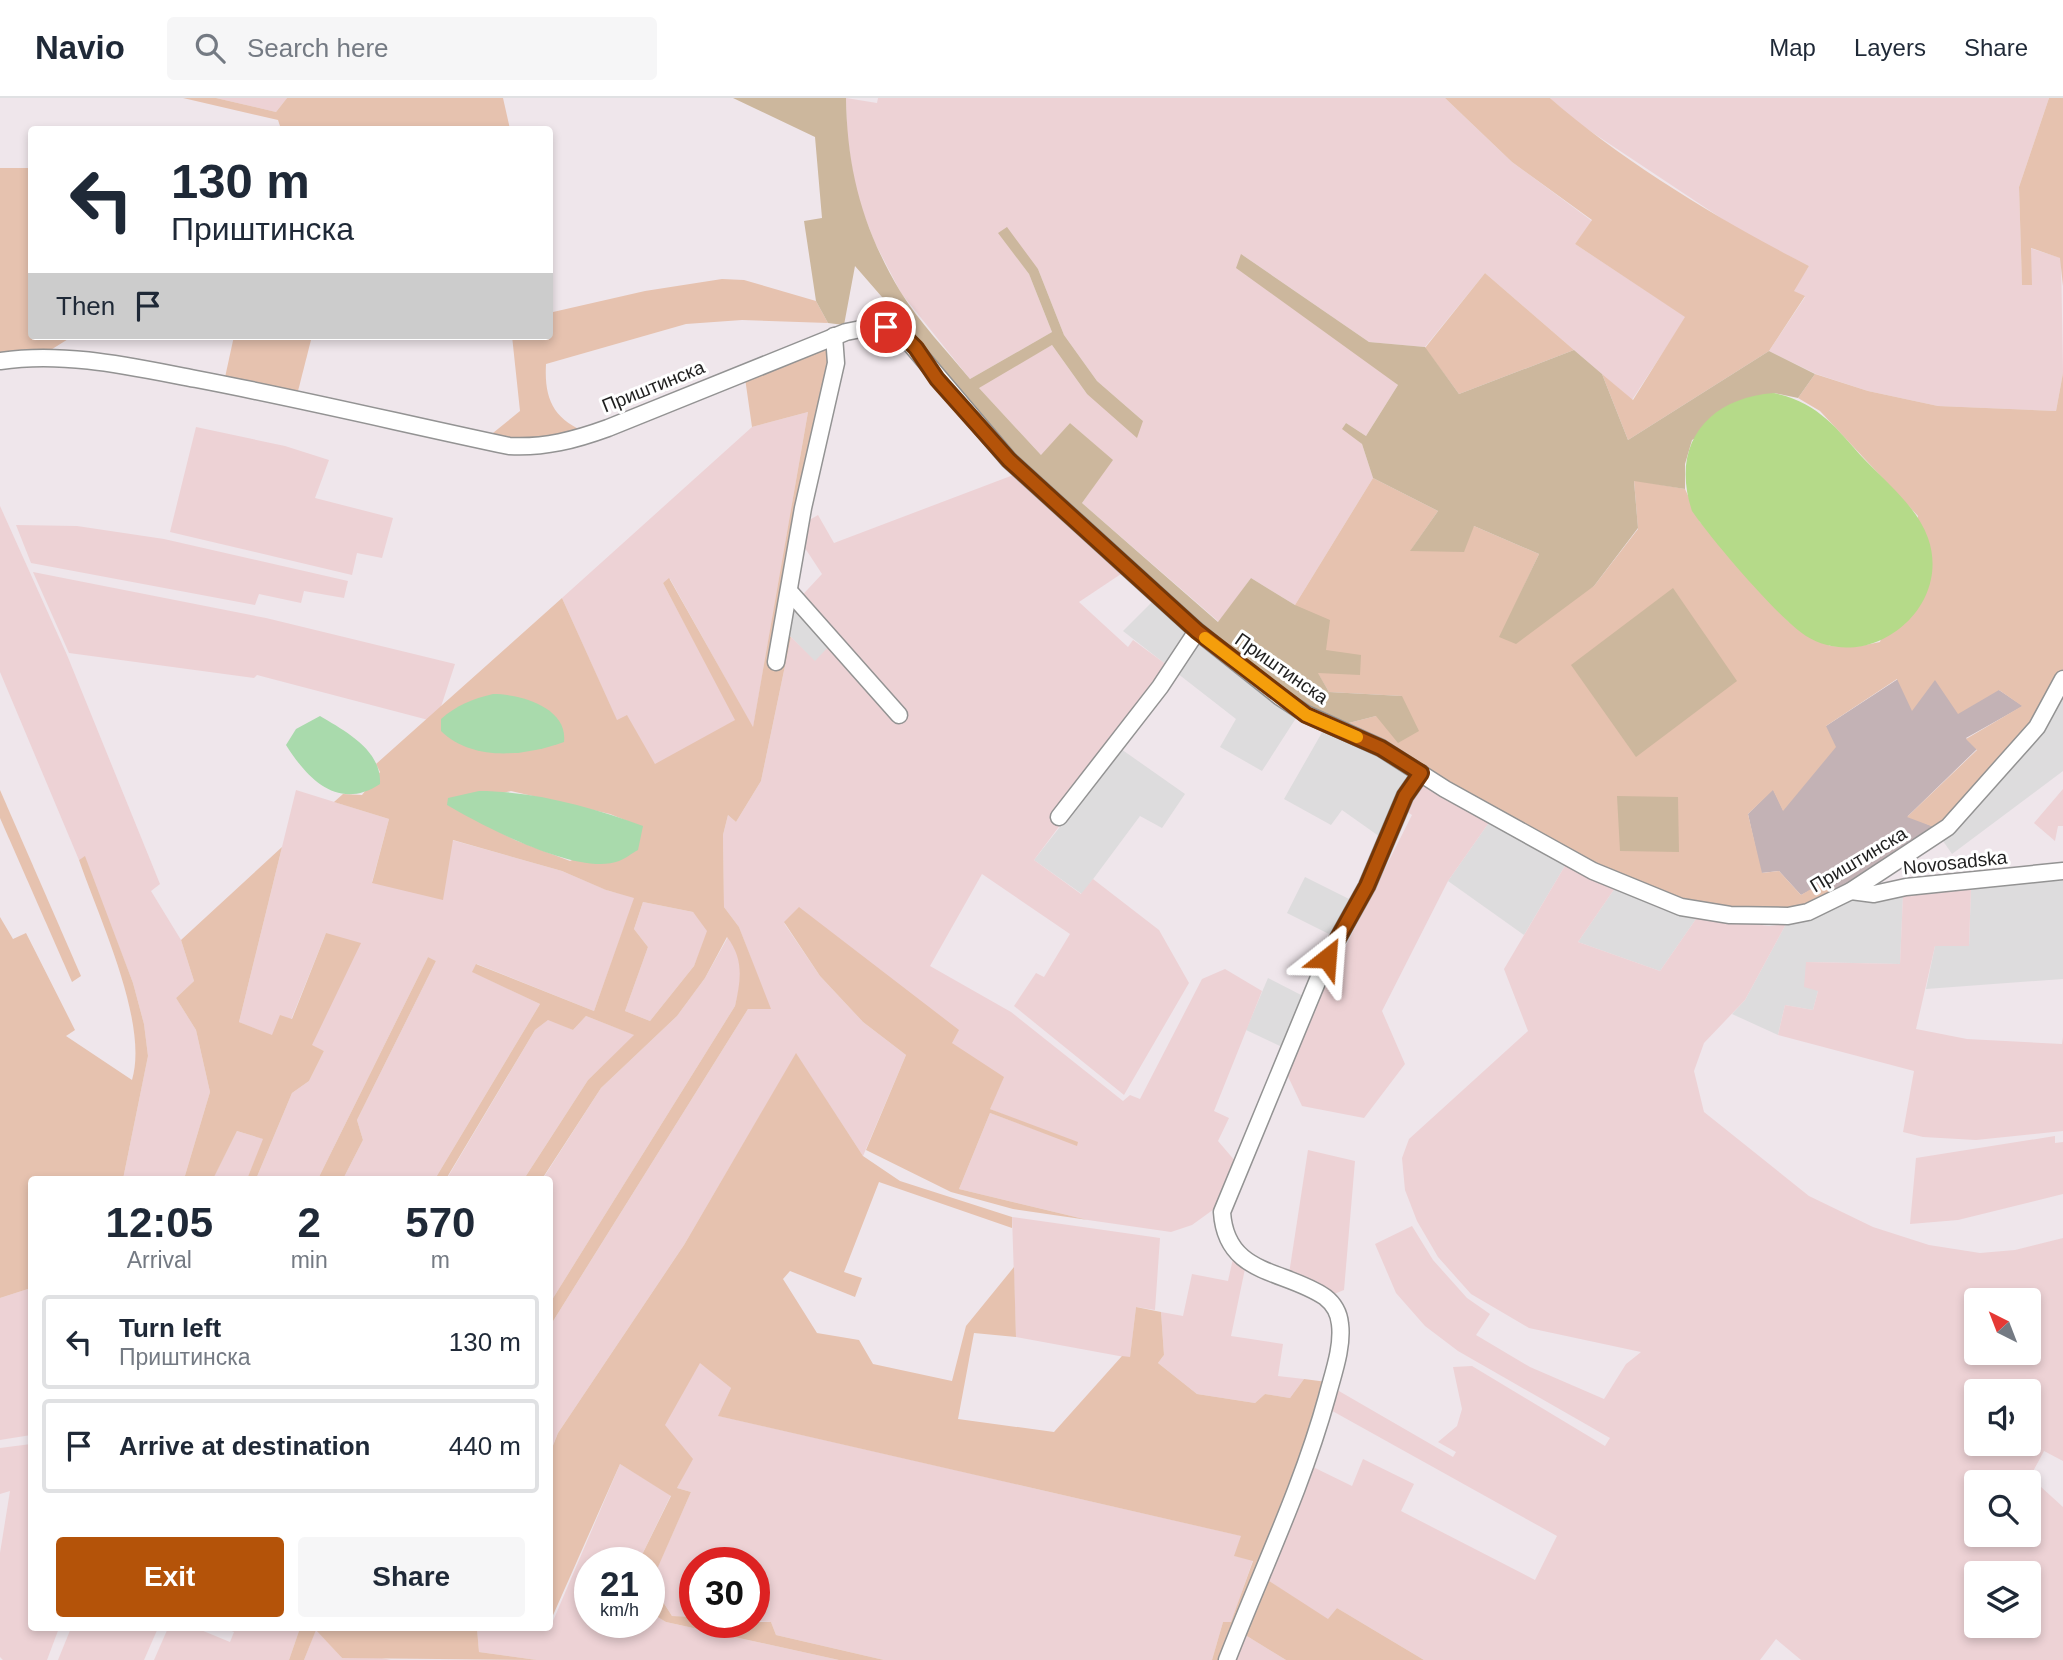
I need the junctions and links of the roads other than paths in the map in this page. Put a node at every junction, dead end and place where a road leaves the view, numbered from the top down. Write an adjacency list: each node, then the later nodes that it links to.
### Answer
1 (835, 336): 2 (street, Приштинска); 3 (street); 4 (street, Приштинска)
2 (0, 361)
3 (789, 591): 5 (street); 7 (street)
4 (1197, 631): 8 (street, Приштинска); 9 (street)
5 (776, 662)
6 (2063, 679): 11 (street, Приштинска)
7 (899, 715)
8 (1421, 773): 11 (street, Приштинска); 12 (street)
9 (1059, 817)
10 (2063, 871): 11 (street, Novosadska)
11 (1851, 891)
12 (1227, 1660)

